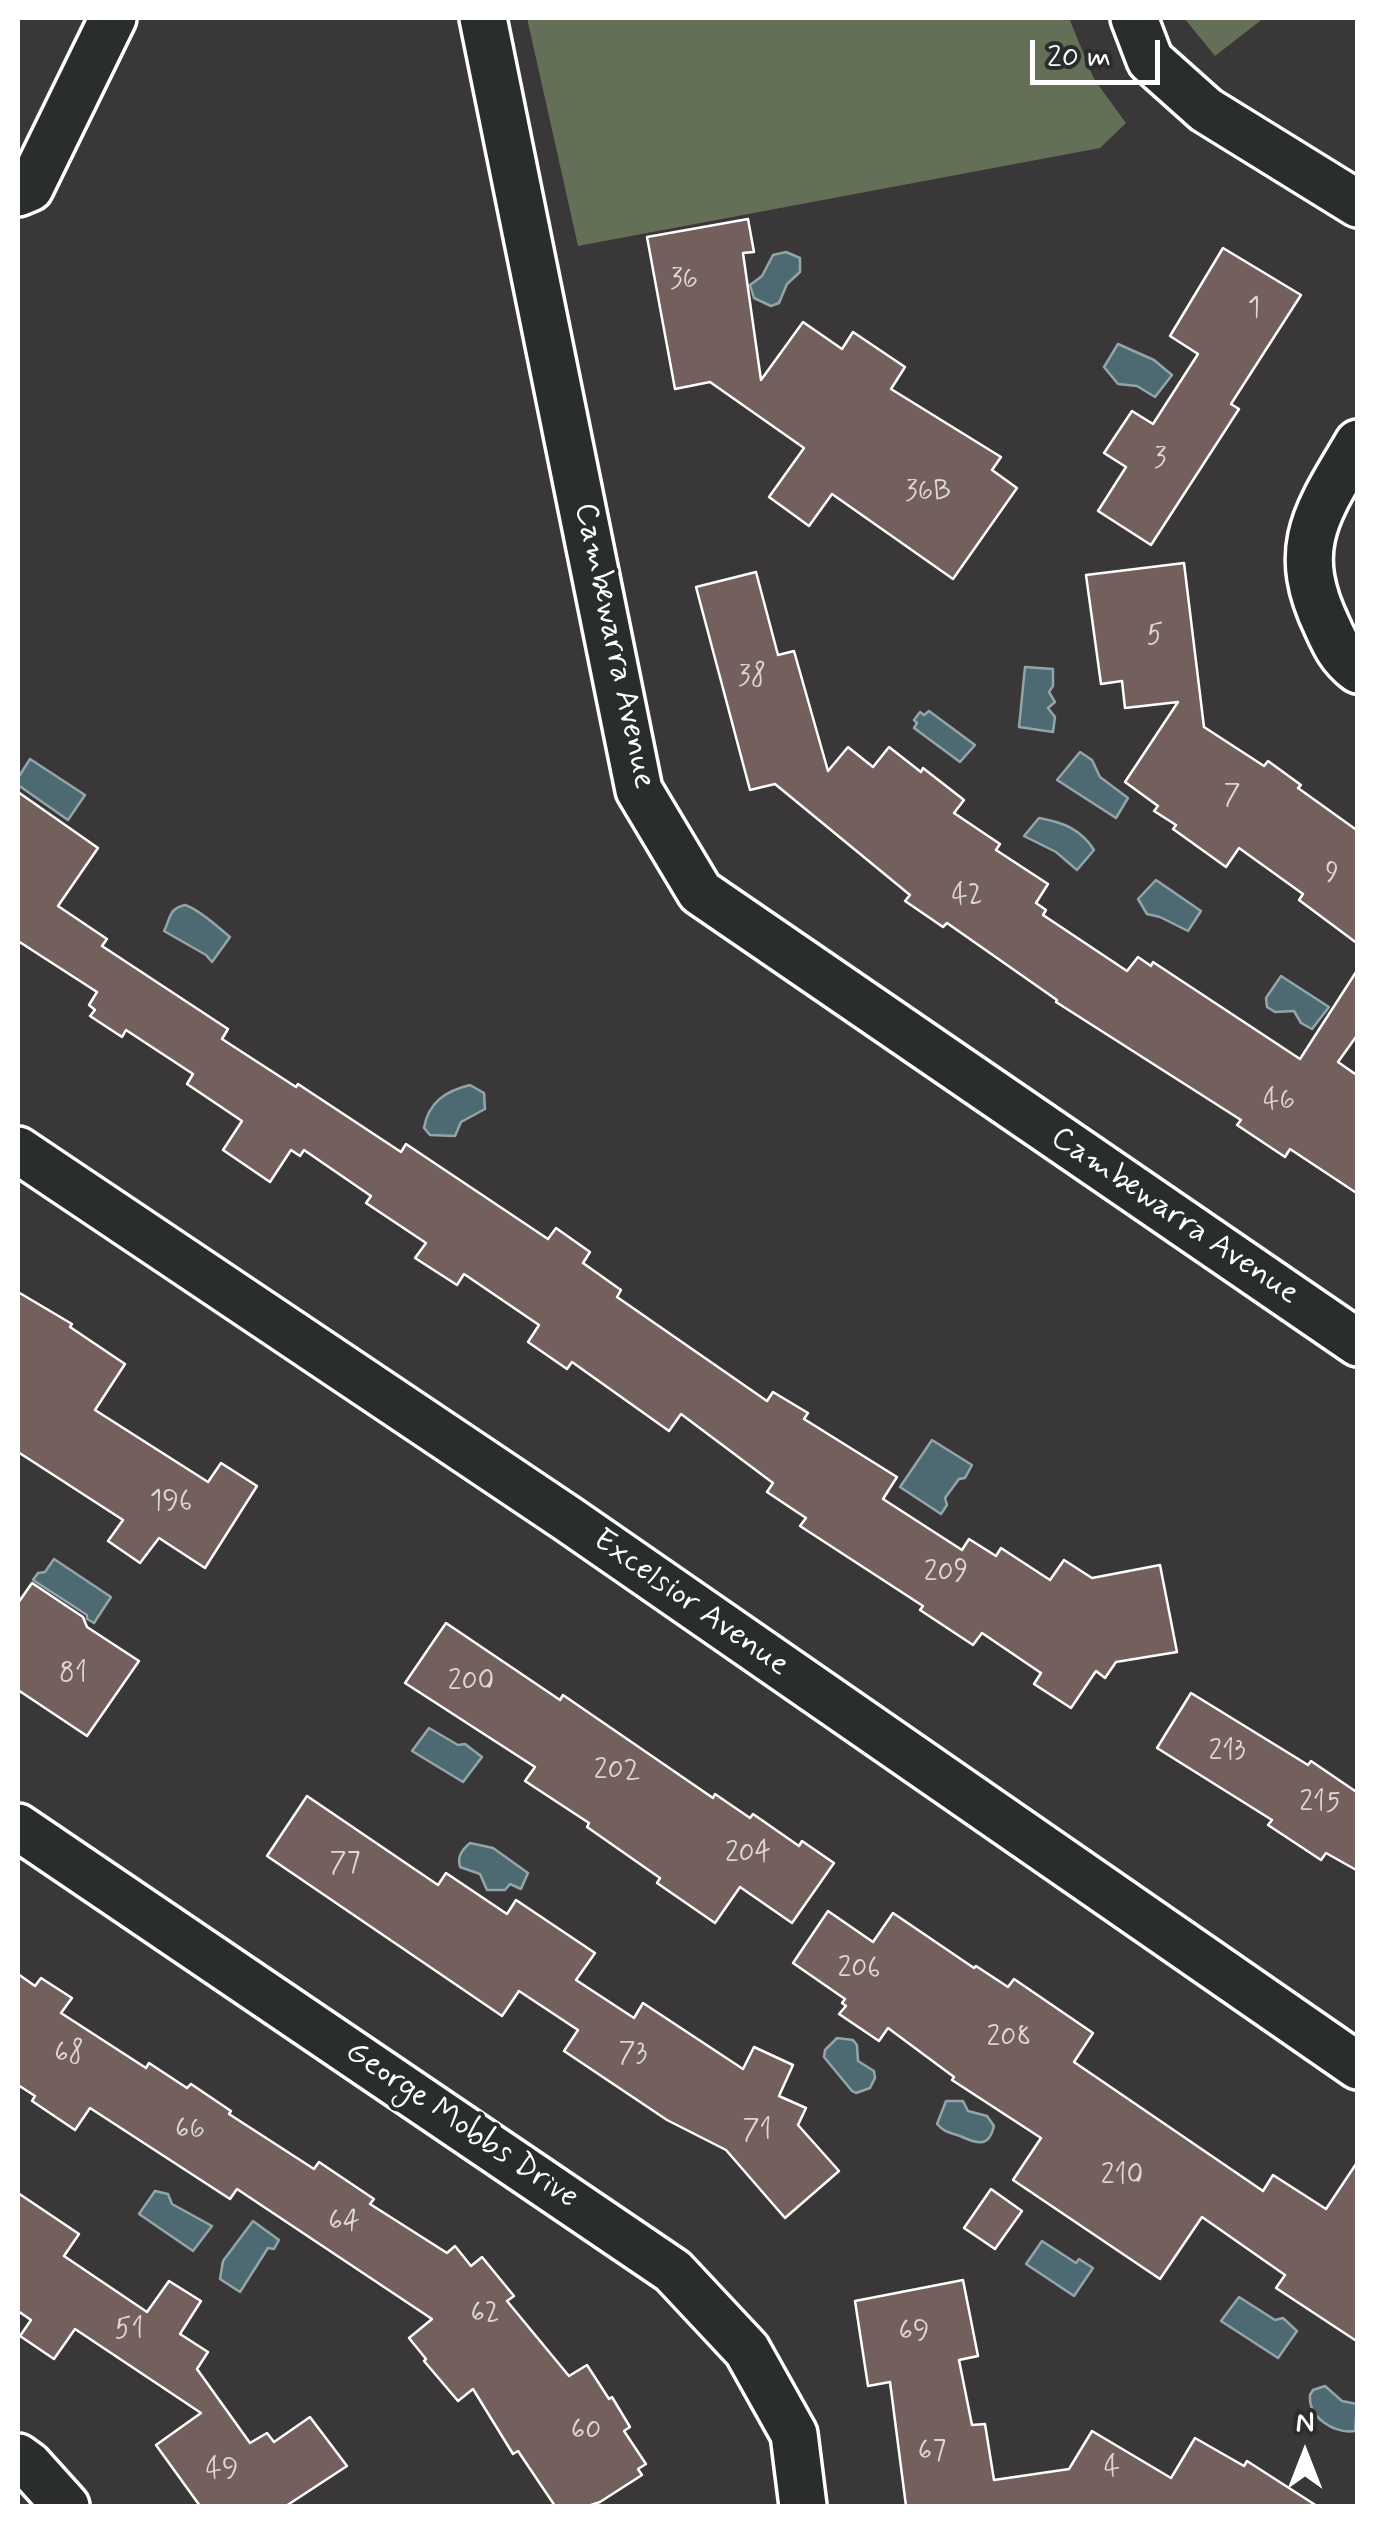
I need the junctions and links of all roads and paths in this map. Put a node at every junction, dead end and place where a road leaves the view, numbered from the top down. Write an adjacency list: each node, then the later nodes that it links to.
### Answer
1 (113, 18): 4 (street)
2 (483, 18): 9 (street, Cambewarra Avenue)
3 (1134, 18): 5 (street)
4 (18, 193)
5 (1358, 204)
6 (1358, 444): 7 (street)
7 (1358, 670)
8 (18, 1150): 11 (street, Excelsior Avenue)
9 (1358, 1343)
10 (18, 1827): 14 (street, George Mobbs Drive)
11 (1358, 2066)
12 (18, 2458): 13 (street)
13 (66, 2506)
14 (804, 2506)

